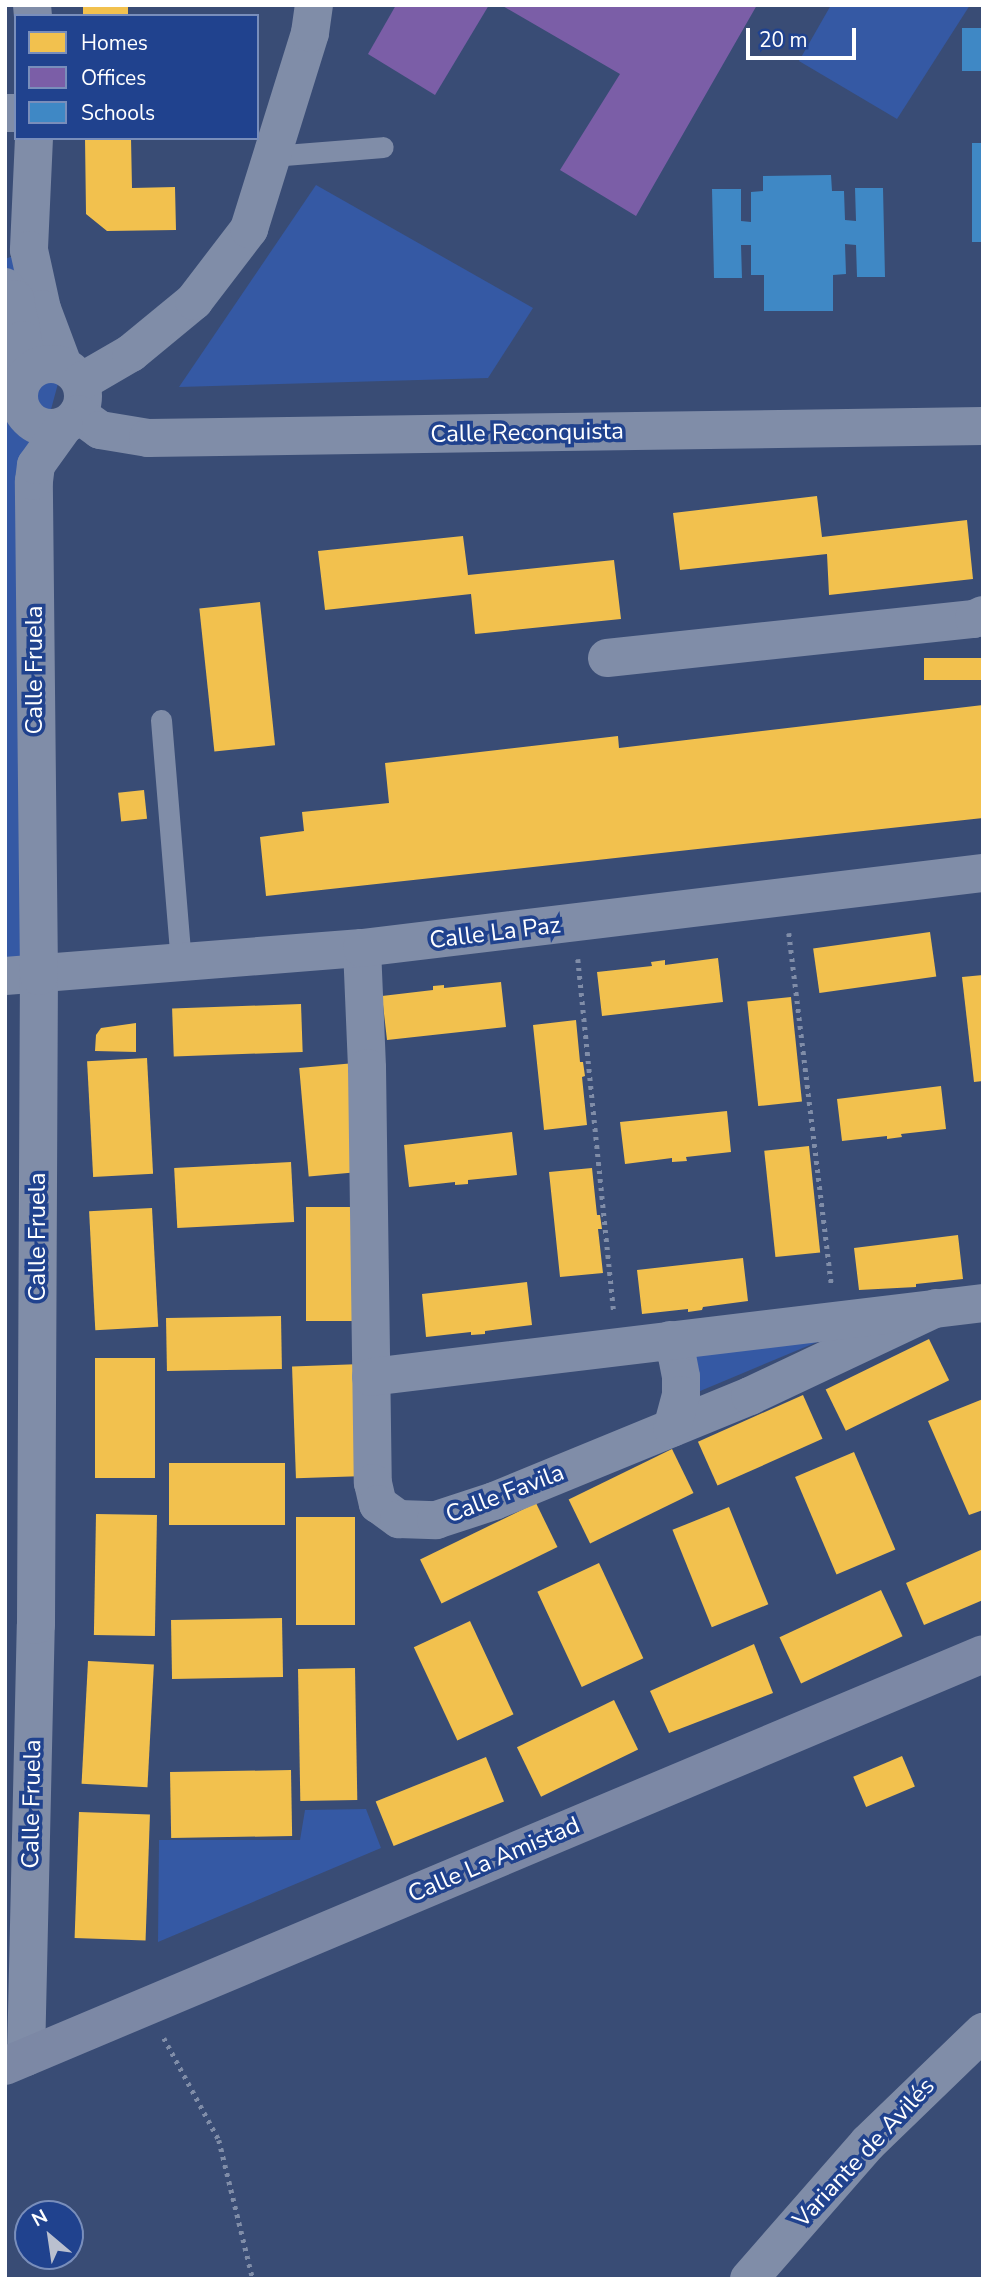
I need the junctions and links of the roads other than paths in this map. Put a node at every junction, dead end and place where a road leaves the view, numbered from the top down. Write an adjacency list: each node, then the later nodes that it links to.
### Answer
1 (314, 5): 4 (main road)
2 (34, 140): 5 (main road)
3 (383, 146): 4 (lane)
4 (272, 156): 8 (main road)
5 (17, 255): 8 (main road)
6 (5, 287): 7 (main road)
7 (24, 378): 8 (main road); 8 (main road)
8 (71, 397): 9 (main road, Calle Reconquista); 16 (main road, Calle Fruela)
9 (983, 426)
10 (983, 615): 11 (main road)
11 (607, 658)
12 (161, 720): 15 (lane)
13 (983, 873): 14 (main road, Calle La Paz)
14 (362, 948): 15 (main road, Calle La Paz); 20 (main road, Calle Favila)
15 (181, 964): 16 (main road, Calle La Paz)
16 (22, 976): 23 (main road, Calle Fruela)
17 (983, 1303): 18 (main road, Calle Favila)
18 (936, 1308): 19 (main road, Calle Favila); 21 (main road, Calle Favila)
19 (670, 1340): 20 (main road, Calle Favila); 21 (main road)
20 (371, 1377): 21 (main road, Calle Favila)
21 (672, 1428)
22 (983, 1654): 25 (main road, Calle La Amistad)
23 (20, 1678): 25 (main road, Calle Fruela)
24 (976, 2037): 26 (main road, Variante de Avilés)
25 (16, 2062)
26 (749, 2279)

